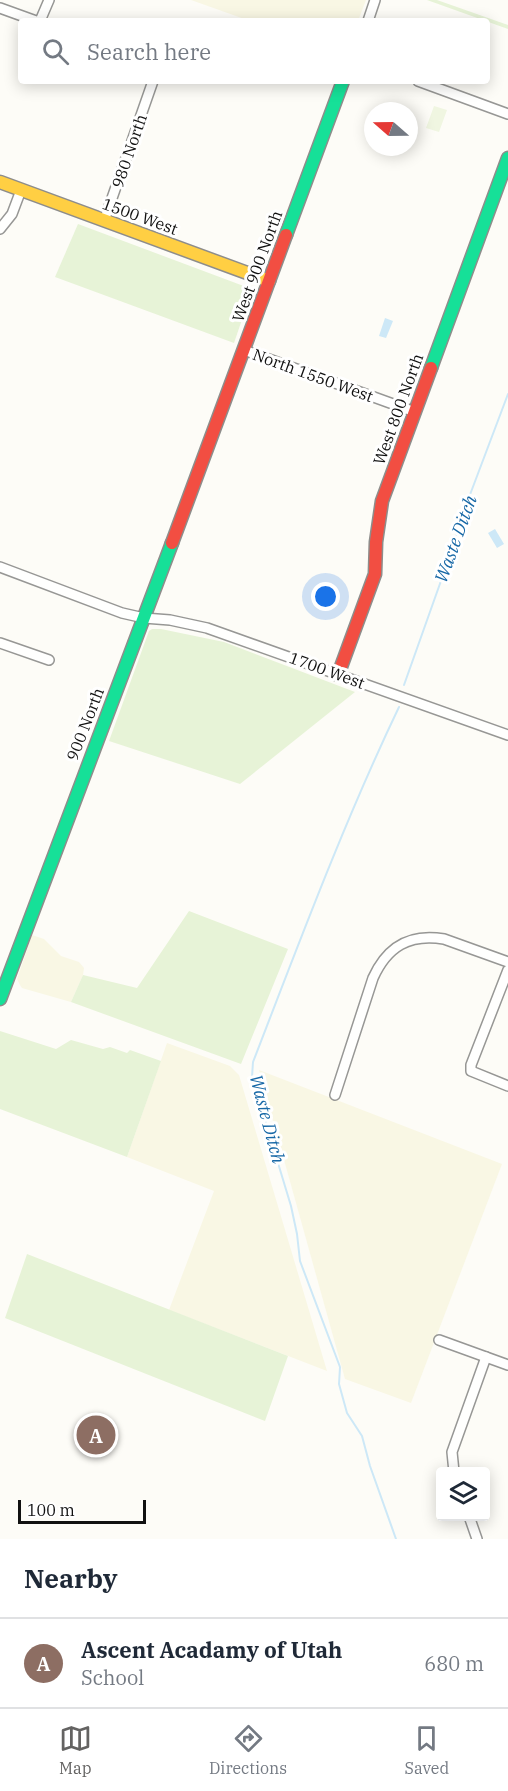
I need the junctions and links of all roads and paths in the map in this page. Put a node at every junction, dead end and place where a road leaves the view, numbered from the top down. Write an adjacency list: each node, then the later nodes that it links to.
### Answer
1 (50, 0): 5 (street)
2 (375, 0): 6 (street)
3 (0, 8): 4 (street)
4 (29, 18)
5 (40, 18)
6 (369, 18)
7 (152, 84): 14 (street, 980 North)
8 (342, 84): 16 (street, West 900 North)
9 (426, 84): 10 (street)
10 (508, 114)
11 (508, 158): 18 (street, West 800 North)
12 (0, 182): 13 (street, 1500 West)
13 (21, 190): 14 (street, 1500 West); 15 (street)
14 (104, 221): 16 (street, 1500 West)
15 (0, 229)
16 (269, 281): 17 (street, West 900 North)
17 (244, 350): 18 (street, North 1550 West); 19 (street, West 900 North)
18 (415, 412): 24 (street, West 800 North)
19 (202, 461): 21 (street, 900 North)
20 (0, 567): 21 (street, 1700 West)
21 (144, 618): 24 (street, 1700 West); 28 (street, 900 North)
22 (0, 643): 23 (street)
23 (49, 660)
24 (338, 675): 25 (street, 1700 West)
25 (508, 735)
26 (508, 962): 30 (street)
27 (508, 970): 29 (street)
28 (0, 999)
29 (508, 1086)
30 (335, 1095)
31 (439, 1340): 32 (street)
32 (486, 1357): 33 (street); 34 (street)
33 (508, 1365)
34 (454, 1467)
35 (471, 1521): 36 (street)
36 (477, 1539)

